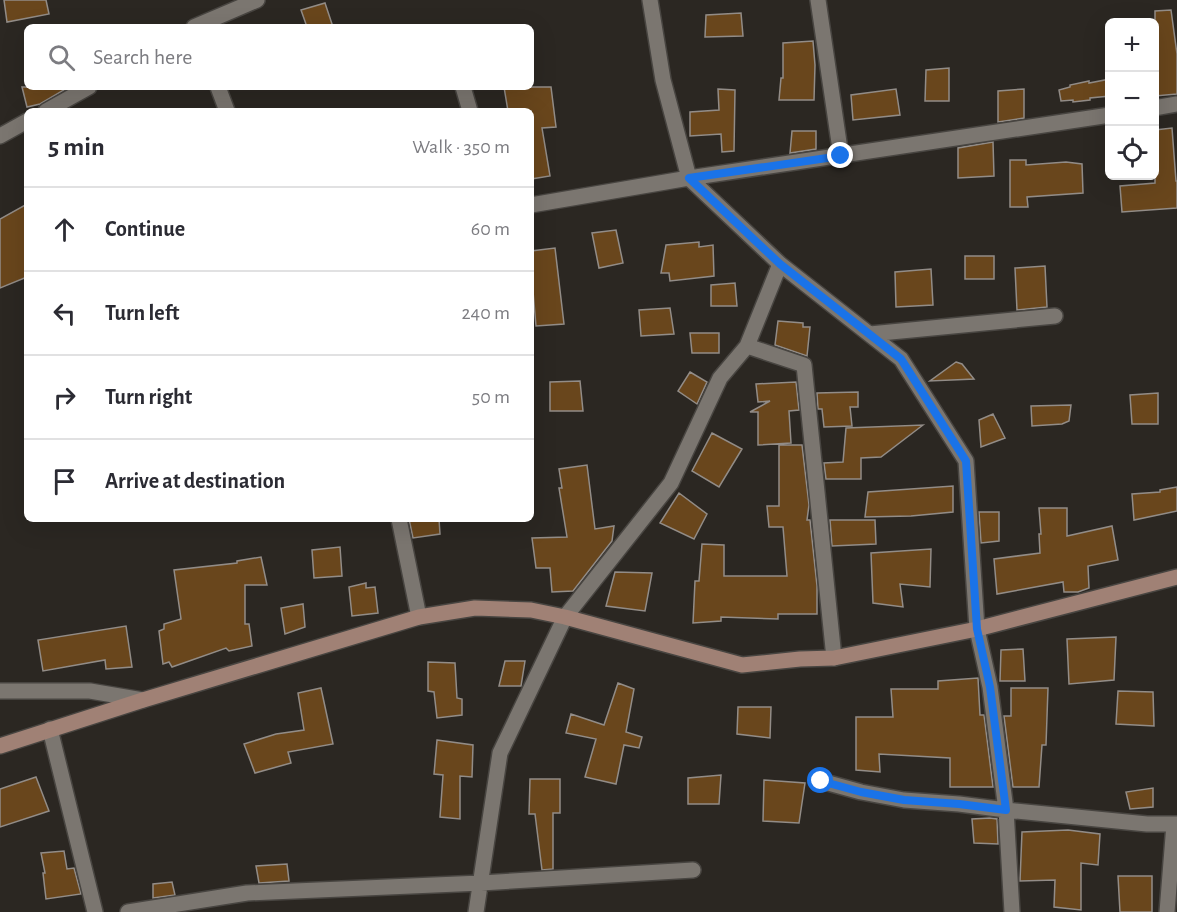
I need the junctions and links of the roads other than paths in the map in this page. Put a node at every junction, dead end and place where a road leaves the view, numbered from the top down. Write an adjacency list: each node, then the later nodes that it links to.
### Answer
1 (257, 0): 4 (street)
2 (650, 0): 17 (street)
3 (818, 0): 16 (street)
4 (202, 24)
5 (84, 90): 10 (street)
6 (219, 90): 11 (street)
7 (464, 90): 12 (street)
8 (1177, 104): 9 (street)
9 (1159, 107)
10 (51, 108)
11 (226, 108)
12 (469, 108)
13 (1105, 116): 16 (street)
14 (24, 123): 15 (street)
15 (0, 136)
16 (841, 156): 17 (street)
17 (689, 178): 18 (street); 19 (street)
18 (534, 204)
19 (780, 264): 21 (street); 22 (street)
20 (1055, 316): 21 (street)
21 (870, 334): 27 (street)
22 (747, 346): 26 (street); 28 (street)
23 (400, 522): 25 (street)
24 (1177, 577): 27 (main road)
25 (419, 617): 26 (main road); 30 (main road)
26 (566, 617): 28 (main road); 37 (street)
27 (977, 629): 28 (main road); 34 (street)
28 (834, 658)
29 (0, 691): 30 (street)
30 (143, 700): 31 (main road)
31 (50, 729): 32 (main road); 38 (street)
32 (0, 746)
33 (821, 781): 34 (street)
34 (1006, 810): 35 (street); 41 (street)
35 (1175, 824): 42 (street)
36 (693, 870): 37 (street)
37 (481, 883): 39 (street); 40 (street)
38 (95, 912)
39 (128, 912)
40 (476, 912)
41 (1012, 912)
42 (1167, 912)

